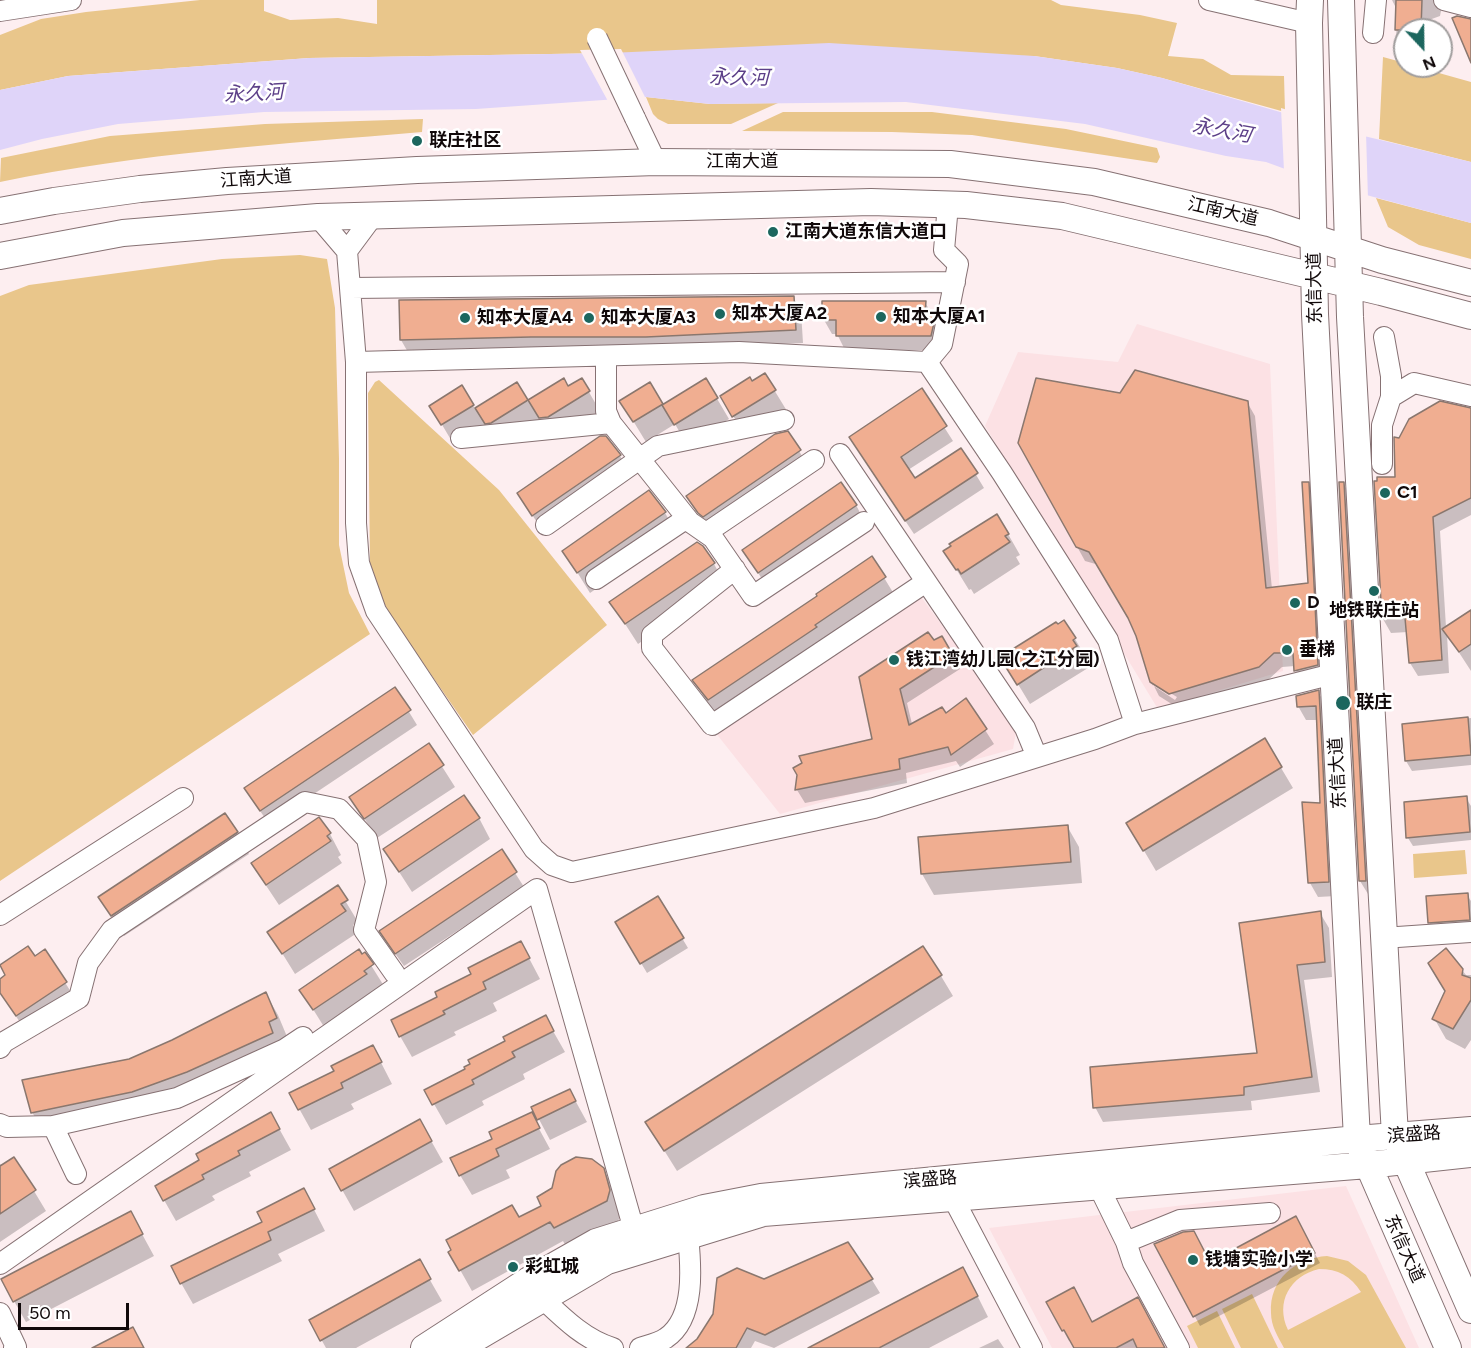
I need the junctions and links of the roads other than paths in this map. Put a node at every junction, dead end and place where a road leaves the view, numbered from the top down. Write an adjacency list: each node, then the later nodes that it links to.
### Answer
1 (70, 0): 7 (street)
2 (1209, 0): 8 (street)
3 (1341, 0): 17 (main road, 东信大道)
4 (1376, 0): 9 (street)
5 (1444, 0): 6 (street)
6 (1471, 7)
7 (0, 11)
8 (1310, 12): 16 (main road, 东信大道)
9 (1373, 33)
10 (597, 38): 11 (street, bridge)
11 (656, 162): 13 (main road, 江南大道); 16 (main road, 江南大道)
12 (948, 205): 14 (main road); 20 (main road); 21 (street)
13 (0, 211)
14 (373, 216): 15 (main road); 18 (street)
15 (318, 217): 18 (street); 19 (main road)
16 (1314, 238): 17 (main road, 江南大道); 20 (main road, 东信大道)
17 (1347, 249): 22 (main road, 江南大道); 23 (main road, 东信大道)
18 (347, 251): 24 (street)
19 (0, 256)
20 (1315, 277): 23 (main road); 46 (main road, 东信大道)
21 (955, 282): 24 (street); 29 (street)
22 (1471, 283)
23 (1349, 285): 25 (main road); 53 (main road, 东信大道)
24 (350, 288): 28 (street)
25 (1471, 316)
26 (1384, 337): 31 (street)
27 (606, 356): 28 (street); 29 (street); 33 (street)
28 (356, 362): 48 (street)
29 (927, 362): 47 (street)
30 (1471, 396): 31 (street)
31 (1390, 397): 38 (street)
32 (784, 420): 36 (street)
33 (611, 423): 34 (street); 36 (street)
34 (461, 438)
35 (840, 454): 45 (street)
36 (639, 459): 39 (street); 41 (street)
37 (814, 460): 42 (street)
38 (1382, 464)
39 (687, 518): 42 (street); 44 (street)
40 (864, 522): 43 (street)
41 (546, 525)
42 (706, 533): 43 (street)
43 (735, 569): 45 (street)
44 (596, 579)
45 (926, 582): 48 (street)
46 (1333, 674): 47 (street); 60 (main road, 东信大道)
47 (1135, 724): 48 (street)
48 (1037, 757)
49 (183, 798): 51 (street)
50 (532, 880): 54 (street)
51 (0, 915)
52 (1471, 932): 53 (street)
53 (1383, 938): 59 (main road, 东信大道)
54 (395, 974): 55 (street); 57 (street)
55 (0, 1048)
56 (0, 1124): 57 (street)
57 (53, 1126): 64 (street)
58 (1471, 1131): 59 (main road, 滨盛路)
59 (1395, 1136): 60 (main road, 滨盛路); 62 (main road, 东信大道)
60 (1357, 1139): 63 (main road, 东信大道); 68 (main road, 滨盛路)
61 (1471, 1154): 62 (main road, 滨盛路)
62 (1406, 1160): 63 (main road, 滨盛路); 73 (main road, 东信大道)
63 (1368, 1165): 65 (main road, 滨盛路); 83 (main road, 东信大道)
64 (76, 1174)
65 (1099, 1186): 66 (main road, 滨盛路); 70 (street)
66 (952, 1198): 69 (main road, 滨盛路); 81 (street)
67 (1270, 1213): 70 (street)
68 (634, 1230): 71 (street); 77 (main road, 滨盛路)
69 (688, 1235): 72 (main road, 滨盛路); 75 (street)
70 (1126, 1242): 82 (street)
71 (0, 1264)
72 (542, 1298): 78 (main road, 滨盛路); 79 (street)
73 (1471, 1310)
74 (0, 1313): 76 (street)
75 (661, 1345): 80 (street)
76 (14, 1348)
77 (424, 1348)
78 (459, 1348)
79 (613, 1348)
80 (640, 1348)
81 (1032, 1348)
82 (1179, 1348)
83 (1448, 1348)

